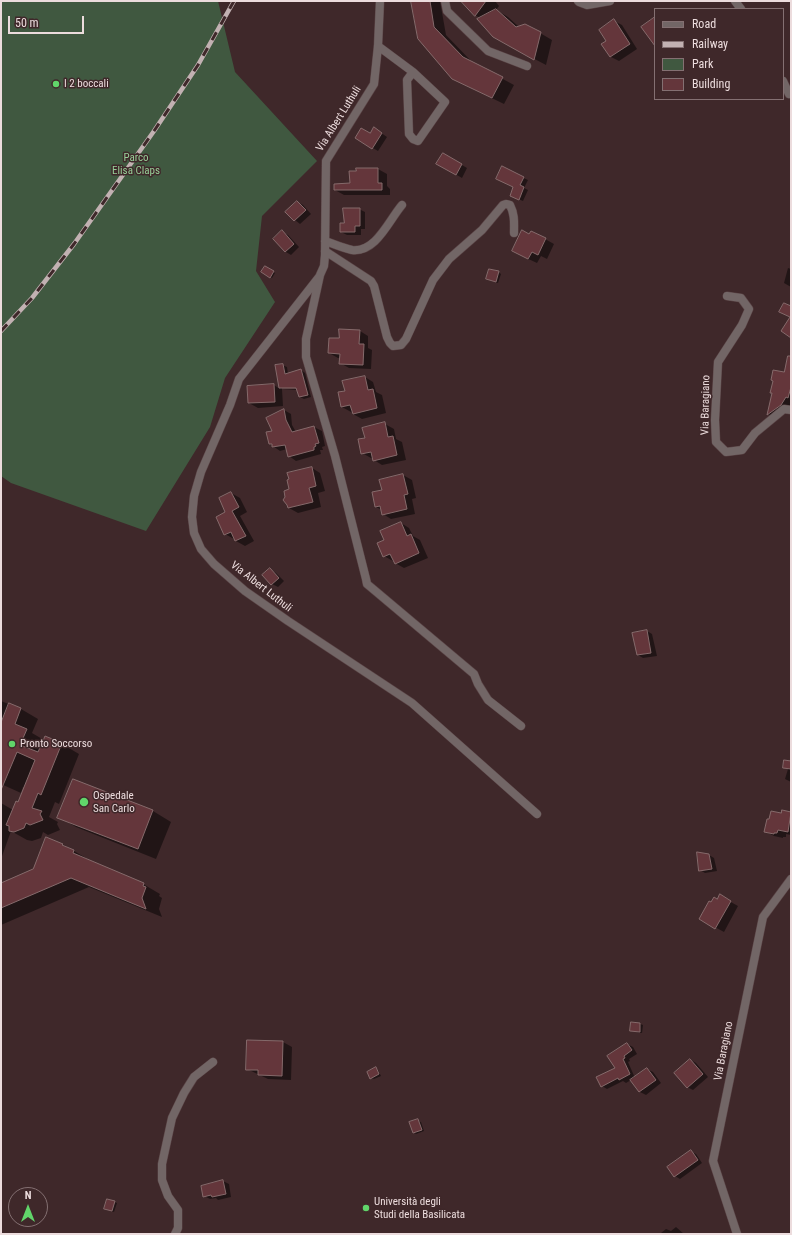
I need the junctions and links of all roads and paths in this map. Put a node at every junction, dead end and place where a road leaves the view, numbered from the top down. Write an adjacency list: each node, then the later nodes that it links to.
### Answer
1 (380, 1): 5 (street, Via Albert Luthuli)
2 (445, 1): 6 (street)
3 (578, 1): 4 (street)
4 (610, 1)
5 (378, 46): 7 (street); 12 (street, Via Albert Luthuli)
6 (527, 66)
7 (413, 72): 7 (street)
8 (784, 83): 9 (street)
9 (789, 94)
10 (402, 205): 12 (street)
11 (514, 233): 13 (street)
12 (325, 241): 13 (street, Via Albert Luthuli)
13 (325, 251): 14 (street, Via Albert Luthuli)
14 (320, 275): 17 (street, Via Albert Luthuli); 18 (street, Via Albert Luthuli)
15 (727, 296): 16 (street, Via Baragiano)
16 (791, 410)
17 (521, 726)
18 (537, 814)
19 (791, 879): 22 (street, Via Baragiano)
20 (213, 1062): 21 (street)
21 (175, 1234)
22 (737, 1234)

